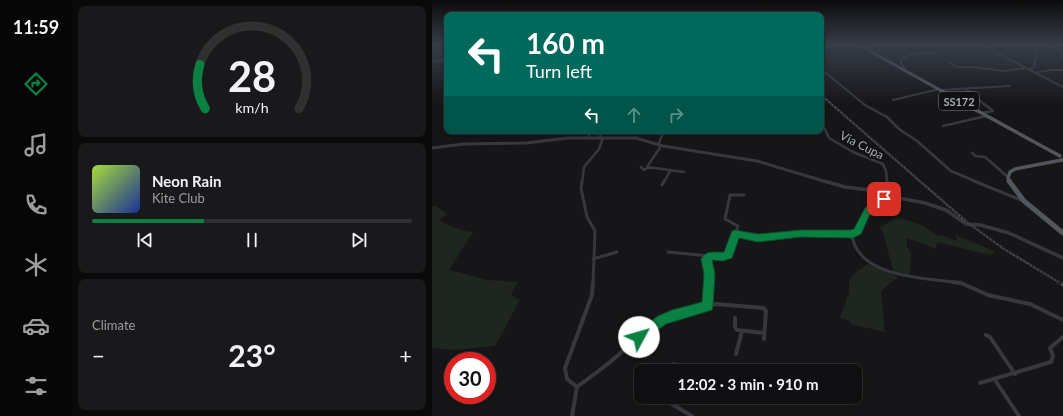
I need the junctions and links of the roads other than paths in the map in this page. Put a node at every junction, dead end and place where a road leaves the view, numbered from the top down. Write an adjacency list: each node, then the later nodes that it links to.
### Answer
1 (894, 64): 10 (main road, SS172)
2 (902, 64): 10 (street)
3 (953, 64): 6 (street)
4 (1020, 64): 6 (street)
5 (1034, 64): 7 (street)
6 (1026, 68): 7 (street)
7 (1029, 70): 11 (street)
8 (1063, 70): 11 (street)
9 (824, 71): 38 (street)
10 (906, 71): 15 (main road, SS172)
11 (1035, 73): 13 (street)
12 (1010, 86): 14 (street)
13 (1063, 87)
14 (966, 89): 15 (street); 17 (street)
15 (940, 90): 16 (street); 17 (main road, SS172)
16 (893, 100)
17 (982, 114): 18 (main road, SS172)
18 (986, 116): 19 (street); 29 (main road, SS172)
19 (943, 126)
20 (824, 127): 36 (street, Via Cupa)
21 (589, 134): 24 (street)
22 (601, 134): 25 (street)
23 (663, 134): 26 (street)
24 (589, 138): 25 (street); 27 (street)
25 (601, 138): 26 (street); 46 (street)
26 (660, 145): 31 (street); 36 (street)
27 (432, 149)
28 (972, 153): 34 (street)
29 (1062, 158): 34 (main road)
30 (641, 168): 31 (street)
31 (648, 168): 32 (street)
32 (670, 171): 33 (street); 35 (street)
33 (684, 172)
34 (1008, 177): 38 (main road)
35 (662, 185)
36 (888, 194): 41 (street); 45 (street)
37 (744, 195): 40 (street)
38 (1026, 202): 39 (main road)
39 (1063, 233)
40 (735, 234): 41 (street); 44 (street)
41 (853, 234): 49 (street)
42 (617, 252): 46 (street)
43 (668, 252): 44 (street)
44 (710, 256): 47 (street)
45 (1063, 258)
46 (593, 259): 59 (street)
47 (707, 306): 51 (street); 59 (street)
48 (735, 318): 50 (street)
49 (1063, 320)
50 (742, 331): 51 (street); 55 (street)
51 (764, 333): 54 (street)
52 (986, 335): 56 (street)
53 (1063, 337): 56 (street)
54 (764, 338)
55 (736, 354)
56 (1015, 374): 57 (street)
57 (995, 380): 58 (street); 63 (street)
58 (980, 383)
59 (577, 387): 61 (street)
60 (672, 404): 62 (street)
61 (572, 416)
62 (692, 416)
63 (1019, 416)

